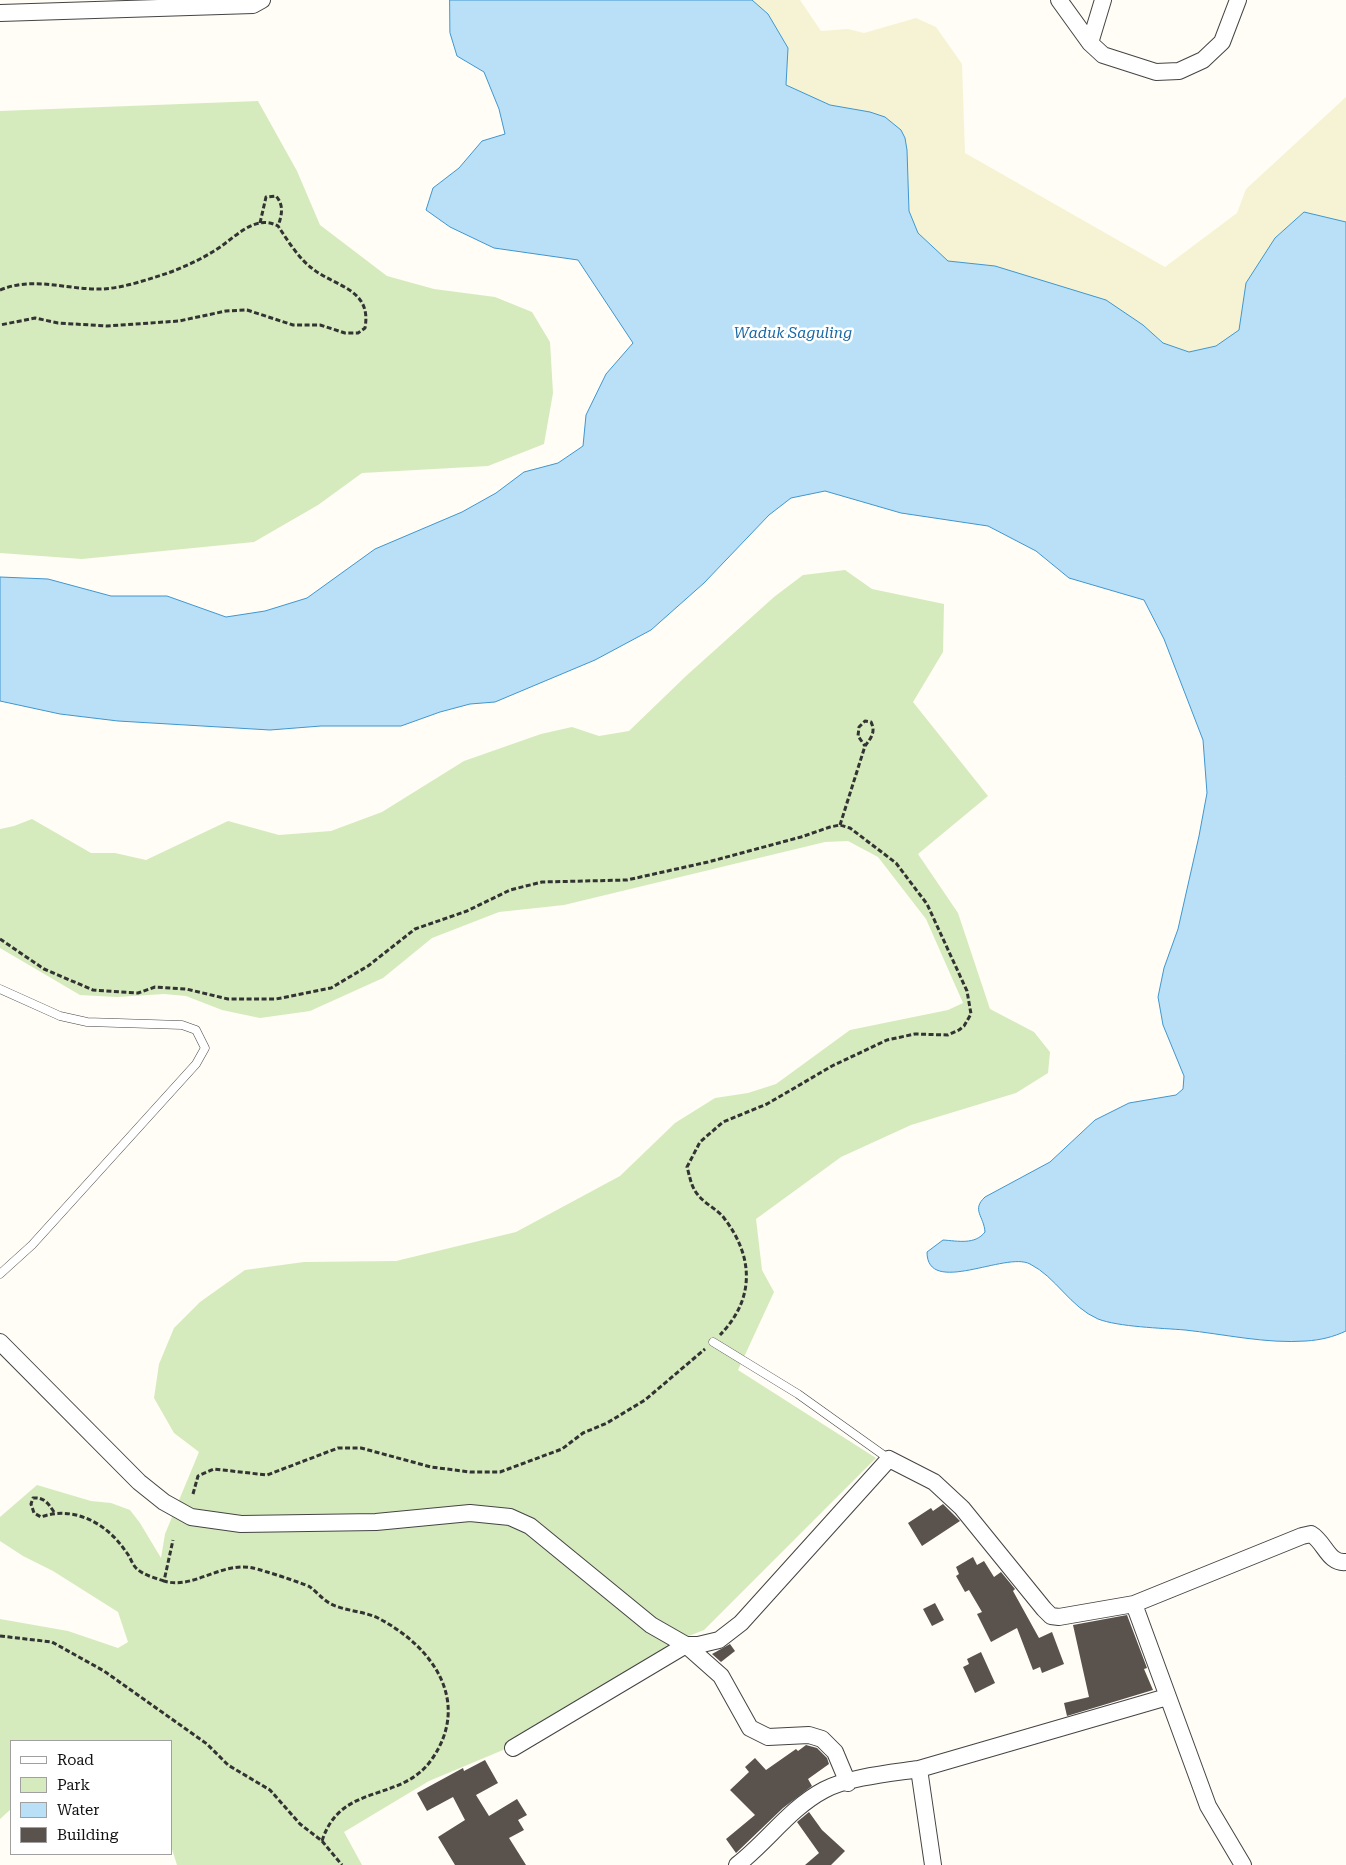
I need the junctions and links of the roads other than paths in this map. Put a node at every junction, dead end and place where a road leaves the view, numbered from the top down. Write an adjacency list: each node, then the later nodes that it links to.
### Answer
1 (262, 0): 5 (street)
2 (1059, 0): 6 (street)
3 (1103, 0): 6 (street)
4 (1238, 0): 6 (street)
5 (0, 13)
6 (1090, 43)
7 (1, 990): 8 (lane)
8 (0, 1274)
9 (0, 1342): 14 (street)
10 (713, 1342): 11 (lane)
11 (889, 1459): 13 (street); 14 (street)
12 (1346, 1562): 13 (street)
13 (1134, 1604): 15 (street)
14 (686, 1645): 16 (street); 18 (street)
15 (1167, 1697): 17 (street); 21 (street)
16 (513, 1748)
17 (919, 1769): 18 (street); 20 (street)
18 (848, 1782): 19 (street)
19 (736, 1865)
20 (933, 1865)
21 (1243, 1865)

